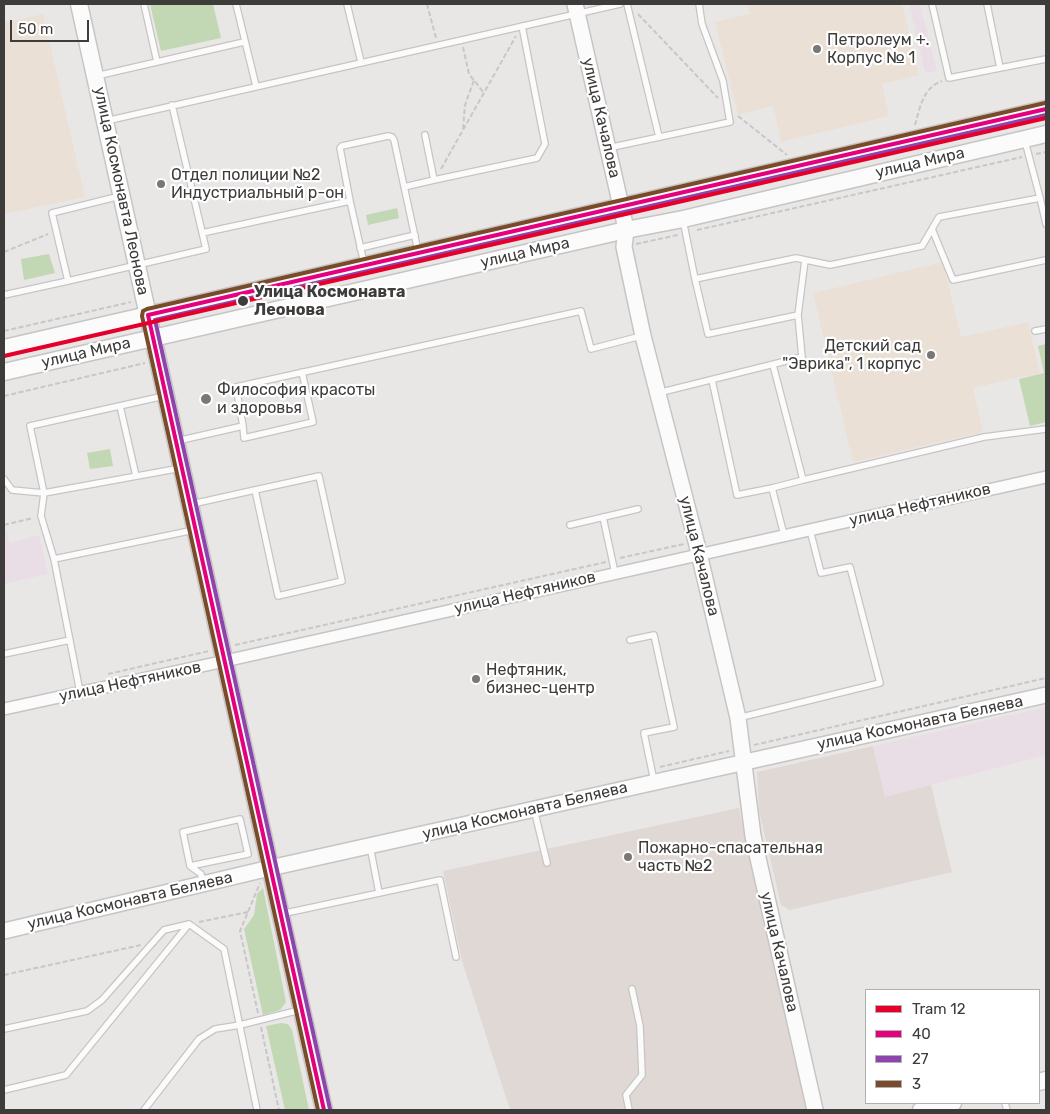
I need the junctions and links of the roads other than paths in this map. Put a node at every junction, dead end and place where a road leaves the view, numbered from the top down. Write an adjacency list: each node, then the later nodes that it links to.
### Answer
1 (79, 4): 17 (main road, улица Космонавта Леонова)
2 (144, 4): 14 (lane)
3 (236, 4): 12 (lane)
4 (347, 4): 15 (lane)
5 (620, 4): 10 (lane)
6 (627, 4): 24 (lane)
7 (700, 4): 24 (lane)
8 (932, 4): 16 (lane)
9 (987, 4): 16 (lane)
10 (576, 8): 11 (lane); 26 (street, улица Качалова)
11 (522, 26): 15 (lane); 27 (lane)
12 (244, 42): 14 (lane); 18 (lane)
13 (1046, 59): 16 (lane)
14 (157, 62): 17 (lane)
15 (361, 62): 18 (lane)
16 (1000, 68)
17 (96, 76): 21 (main road, улица Космонавта Леонова)
18 (256, 86): 19 (lane)
19 (172, 105): 21 (lane); 37 (lane)
20 (1046, 109): 32 (main road, улица Мира)
21 (106, 121): 29 (main road, улица Космонавта Леонова)
22 (1046, 134): 25 (main road, улица Мира)
23 (425, 135): 27 (lane)
24 (659, 137): 26 (lane)
25 (1024, 139): 30 (lane); 34 (main road, улица Мира)
26 (608, 148): 32 (street, улица Качалова)
27 (434, 180): 28 (lane)
28 (404, 187): 31 (lane); 38 (lane)
29 (122, 195): 43 (main road, улица Космонавта Леонова); 46 (lane)
30 (1040, 198): 33 (lane); 35 (lane)
31 (350, 201): 37 (lane); 39 (lane)
32 (622, 206): 36 (street, улица Качалова); 40 (main road, улица Мира)
33 (1046, 224)
34 (684, 226): 36 (main road, улица Мира); 45 (lane)
35 (932, 229): 41 (lane); 42 (lane)
36 (626, 230): 52 (street, улица Качалова); 53 (main road, улица Мира)
37 (202, 233): 43 (lane)
38 (415, 236): 39 (lane); 40 (lane)
39 (360, 248): 44 (lane)
40 (418, 253): 44 (main road, улица Мира)
41 (805, 260): 45 (lane); 49 (lane)
42 (1046, 260)
43 (138, 264): 46 (lane); 48 (main road, улица Космонавта Леонова)
44 (364, 265): 48 (main road, улица Мира)
45 (695, 279): 49 (lane)
46 (68, 281): 47 (lane)
47 (4, 295)
48 (148, 314): 53 (main road, улица Космонавта Леонова); 54 (main road, улица Мира)
49 (798, 314): 55 (lane)
50 (1046, 329): 51 (lane)
51 (1035, 332)
52 (643, 336): 57 (lane); 59 (street, улица Качалова)
53 (153, 338): 56 (main road, улица Мира); 60 (main road, улица Космонавта Леонова)
54 (4, 348)
55 (774, 365): 58 (lane); 69 (lane)
56 (4, 372)
57 (302, 372): 62 (lane); 62 (lane)
58 (712, 380): 59 (lane); 70 (lane)
59 (658, 393): 80 (street, улица Качалова)
60 (166, 395): 61 (lane); 64 (main road, улица Космонавта Леонова)
61 (120, 406): 66 (lane); 72 (lane)
62 (243, 426): 64 (lane)
63 (1046, 429): 69 (lane)
64 (176, 441): 65 (main road, улица Космонавта Леонова)
65 (182, 468): 66 (lane); 73 (main road, улица Космонавта Леонова)
66 (136, 476): 72 (lane)
67 (1046, 477): 77 (street, улица Нефтяников)
68 (4, 479): 72 (lane)
69 (803, 480): 70 (lane)
70 (772, 488): 79 (lane)
71 (255, 490): 71 (lane); 73 (lane)
72 (44, 493): 81 (lane)
73 (190, 504): 78 (main road, улица Космонавта Леонова)
74 (638, 509): 75 (lane)
75 (603, 517): 76 (lane); 82 (lane)
76 (570, 525)
77 (810, 529): 79 (street, улица Нефтяников); 90 (lane)
78 (196, 530): 81 (lane); 86 (main road, улица Космонавта Леонова)
79 (784, 535): 80 (street, улица Нефтяников)
80 (699, 554): 82 (street, улица Нефтяников); 90 (street, улица Качалова)
81 (54, 559): 83 (lane)
82 (615, 573): 86 (street, улица Нефтяников)
83 (70, 640): 85 (lane); 87 (lane)
84 (630, 640): 92 (lane)
85 (4, 654)
86 (225, 661): 87 (street, улица Нефтяников); 97 (main road, улица Космонавта Леонова)
87 (80, 692): 89 (street, улица Нефтяников)
88 (1046, 696): 91 (street, улица Космонавта Беляева)
89 (4, 709)
90 (738, 718): 91 (street, улица Качалова)
91 (744, 763): 92 (street, улица Космонавта Беляева); 114 (street, улица Качалова)
92 (655, 782): 93 (street, улица Космонавта Беляева)
93 (534, 809): 94 (street, улица Космонавта Беляева); 95 (lane)
94 (370, 846): 97 (street, улица Космонавта Беляева); 99 (lane)
95 (547, 863)
96 (190, 866): 96 (lane); 98 (lane)
97 (266, 873): 98 (street, улица Космонавта Беляева); 100 (main road, улица Космонавта Леонова)
98 (203, 884): 102 (street, улица Космонавта Беляева)
99 (379, 893): 100 (lane); 103 (lane)
100 (280, 914): 105 (main road, улица Космонавта Леонова)
101 (189, 924): 106 (lane); 107 (lane); 108 (lane)
102 (4, 931)
103 (456, 957)
104 (632, 989): 113 (lane)
105 (302, 1010): 106 (lane); 112 (main road, улица Космонавта Леонова)
106 (240, 1025): 110 (lane); 111 (lane)
107 (4, 1029)
108 (4, 1090)
109 (948, 1104): 115 (main road)
110 (144, 1110)
111 (257, 1110)
112 (324, 1110)
113 (629, 1110)
114 (815, 1110)
115 (921, 1110)

